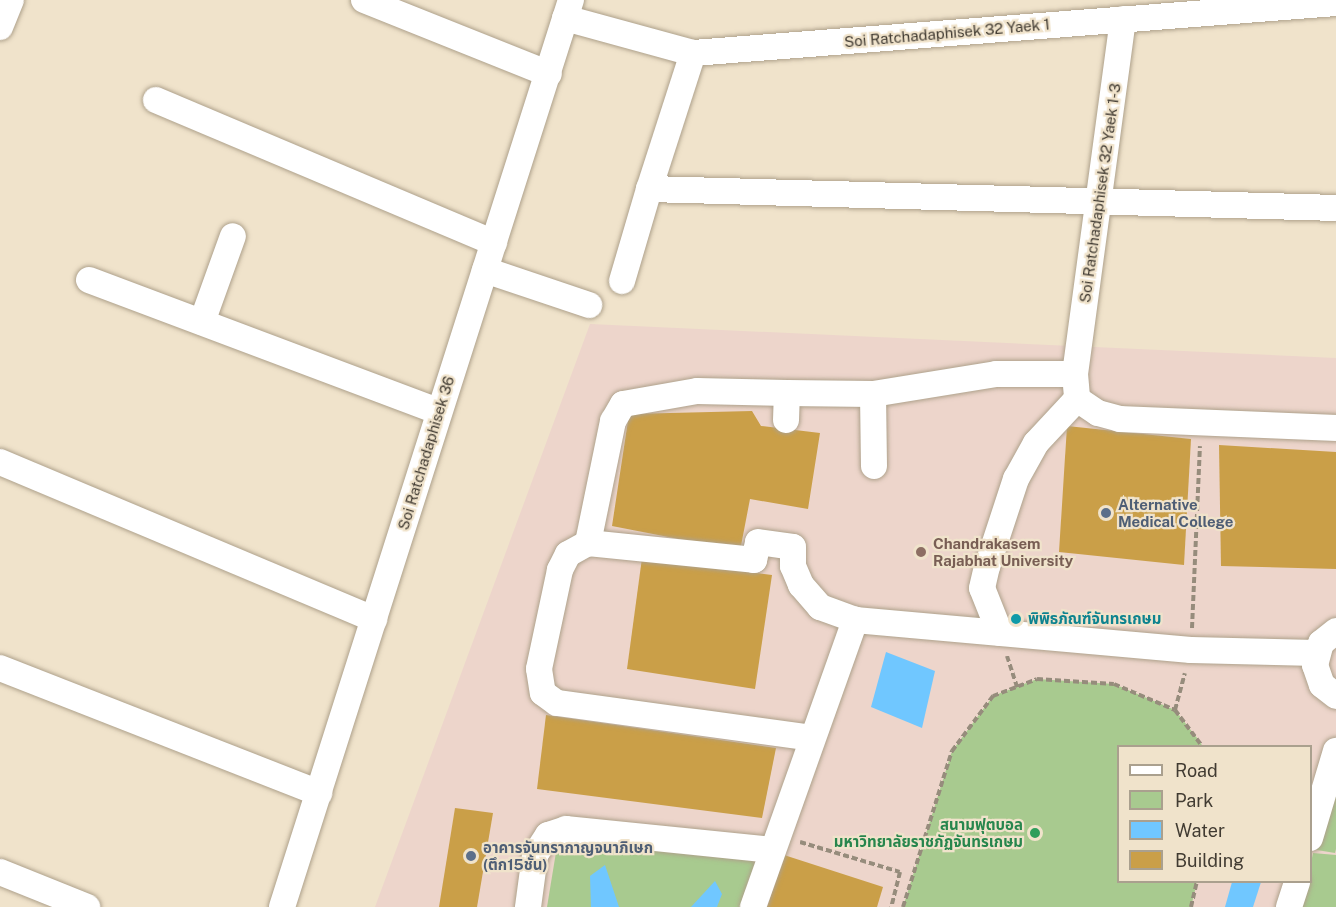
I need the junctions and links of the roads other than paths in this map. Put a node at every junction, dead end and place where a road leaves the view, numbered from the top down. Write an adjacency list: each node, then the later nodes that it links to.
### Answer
1 (11, 0): 6 (street)
2 (364, 0): 8 (street)
3 (1334, 2): 5 (street, Soi Ratchadaphisek 32 Yaek 1)
4 (568, 9): 7 (street, Soi Ratchadaphisek 32 Yaek 1); 8 (street, Soi Ratchadaphisek 36)
5 (1123, 19): 7 (street, Soi Ratchadaphisek 32 Yaek 1); 11 (street, Soi Ratchadaphisek 32 Yaek 1-3)
6 (0, 27)
7 (693, 53): 10 (street)
8 (549, 74): 14 (street, Soi Ratchadaphisek 36)
9 (156, 100): 14 (street)
10 (649, 189): 11 (street); 17 (street)
11 (1099, 202): 12 (street); 20 (street, Soi Ratchadaphisek 32 Yaek 1-3)
12 (1336, 207)
13 (233, 236): 19 (street)
14 (494, 243): 15 (street, Soi Ratchadaphisek 36)
15 (485, 270): 18 (street); 23 (street, Soi Ratchadaphisek 36)
16 (89, 280): 19 (street)
17 (622, 281)
18 (590, 304)
19 (202, 322): 23 (street)
20 (1076, 380): 22 (street); 25 (street); 32 (street)
21 (787, 393): 22 (street); 24 (street); 28 (street)
22 (873, 394): 27 (street)
23 (438, 411): 29 (street, Soi Ratchadaphisek 36)
24 (786, 420)
25 (1336, 428)
26 (0, 462): 29 (street)
27 (874, 466)
28 (588, 543): 30 (street); 36 (street)
29 (375, 619): 38 (street, Soi Ratchadaphisek 36)
30 (855, 620): 32 (street); 36 (street)
31 (1336, 631): 33 (street)
32 (1000, 633): 33 (street)
33 (1317, 653): 35 (street)
34 (0, 668): 38 (street)
35 (1336, 696)
36 (813, 738): 40 (street)
37 (1336, 751): 39 (street)
38 (319, 794): 44 (street, Soi Ratchadaphisek 36)
39 (1312, 835)
40 (775, 843): 45 (street); 46 (street)
41 (0, 872): 43 (street)
42 (1297, 883): 47 (street)
43 (87, 907)
44 (282, 907)
45 (528, 907)
46 (753, 907)
47 (1289, 907)

